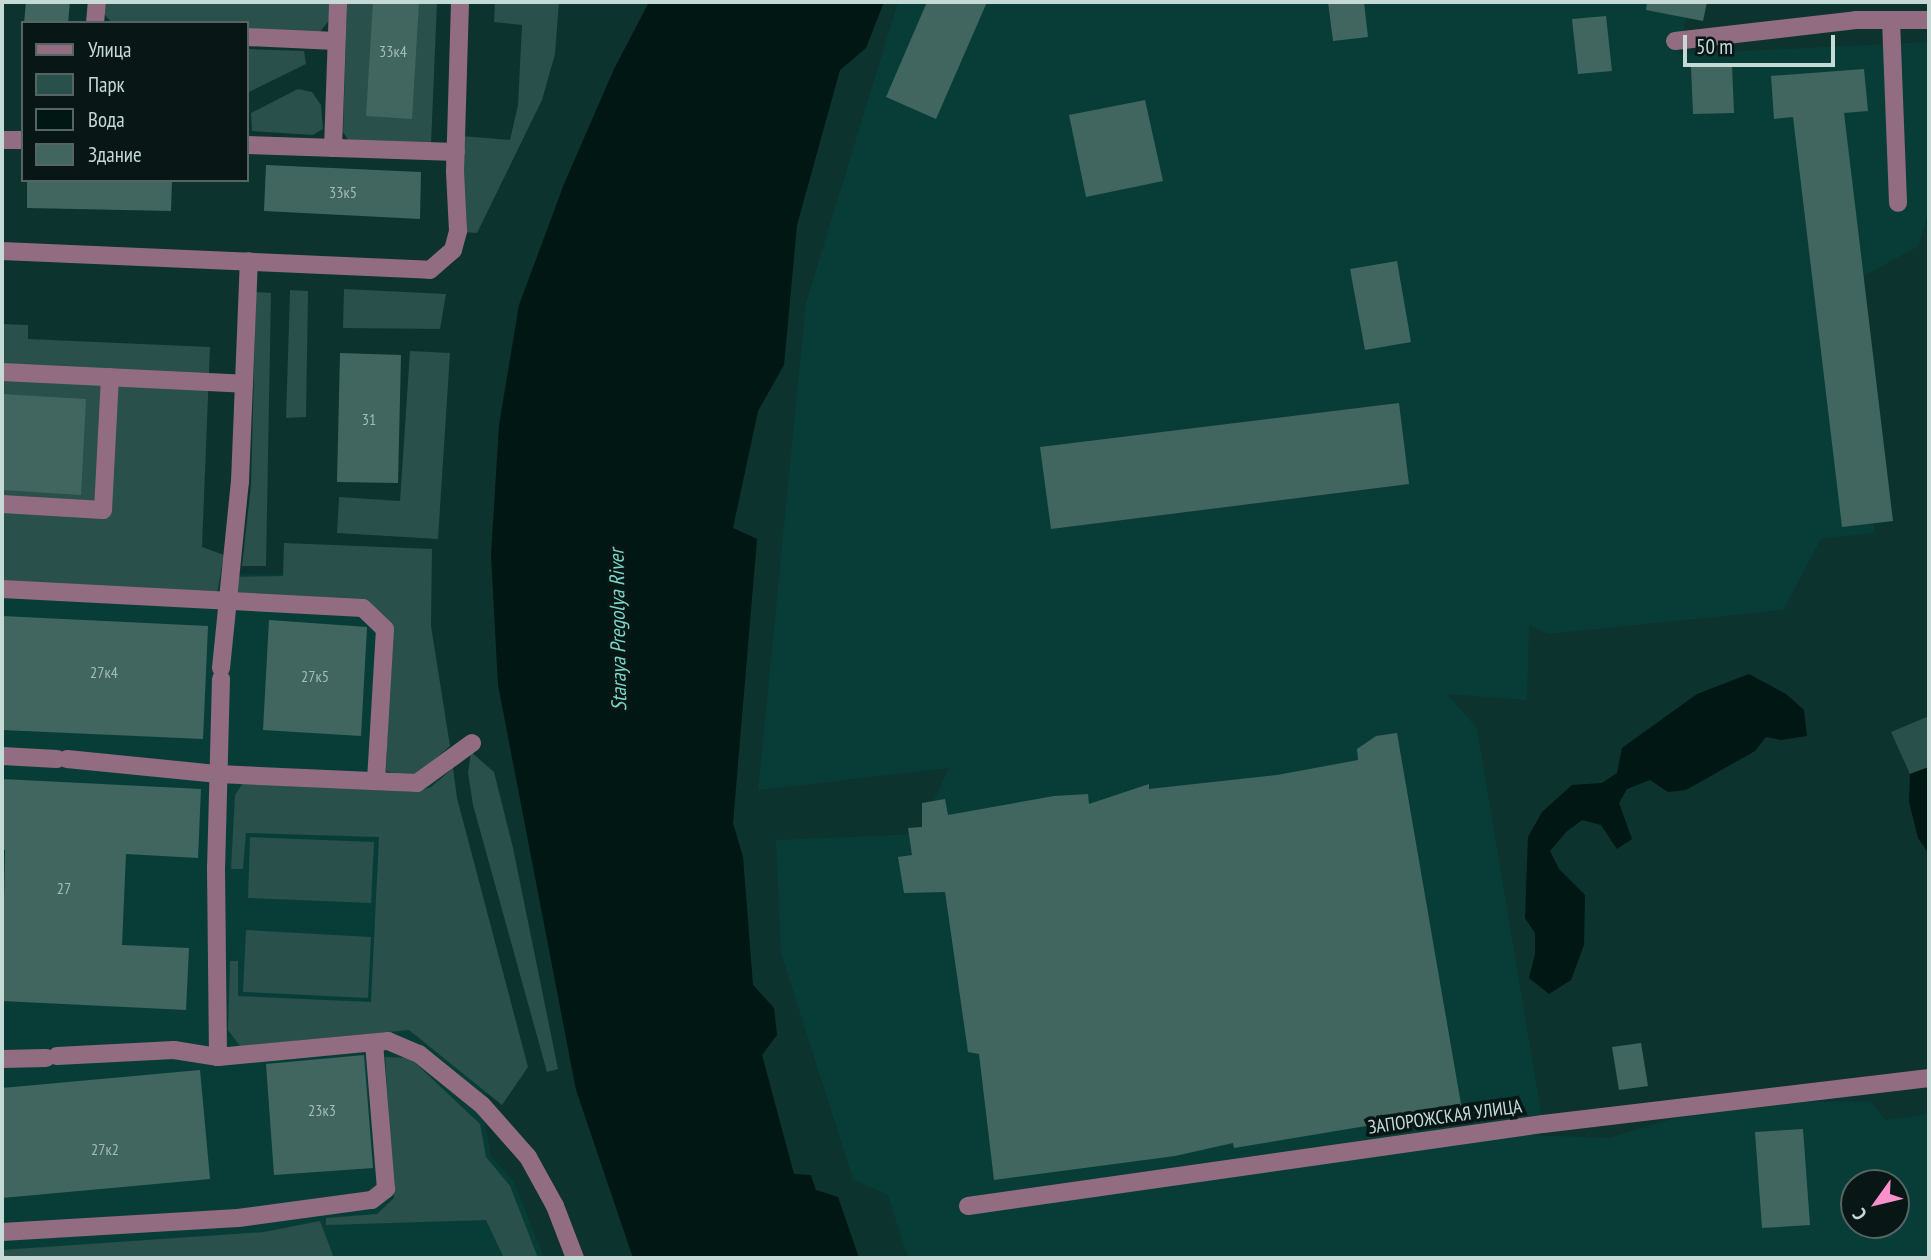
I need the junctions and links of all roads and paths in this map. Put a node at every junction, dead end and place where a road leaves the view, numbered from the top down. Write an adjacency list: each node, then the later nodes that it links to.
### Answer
1 (97, 2): 6 (street)
2 (338, 2): 8 (street)
3 (460, 2): 14 (street)
4 (1891, 20): 5 (street); 9 (street); 15 (street)
5 (1929, 20)
6 (95, 21)
7 (248, 37): 8 (street)
8 (336, 41): 13 (street)
9 (1675, 41)
10 (2, 140): 11 (street)
11 (21, 140)
12 (248, 145): 13 (street)
13 (333, 148): 14 (street)
14 (456, 152): 17 (street)
15 (1898, 203)
16 (2, 251): 17 (street)
17 (250, 261): 20 (street)
18 (2, 372): 19 (street)
19 (110, 377): 20 (street); 21 (street)
20 (244, 384): 23 (street)
21 (2, 504)
22 (2, 589): 23 (street)
23 (228, 601): 26 (street); 27 (street)
24 (472, 743): 27 (street)
25 (2, 755): 26 (street)
26 (218, 774): 27 (street); 29 (street)
27 (376, 780)
28 (374, 1043): 29 (street); 33 (street); 34 (street)
29 (219, 1057): 30 (street)
30 (2, 1059)
31 (1929, 1078): 32 (street, ЗАПОРОЖСКАЯ УЛИЦА)
32 (968, 1206)
33 (2, 1233)
34 (575, 1258)

